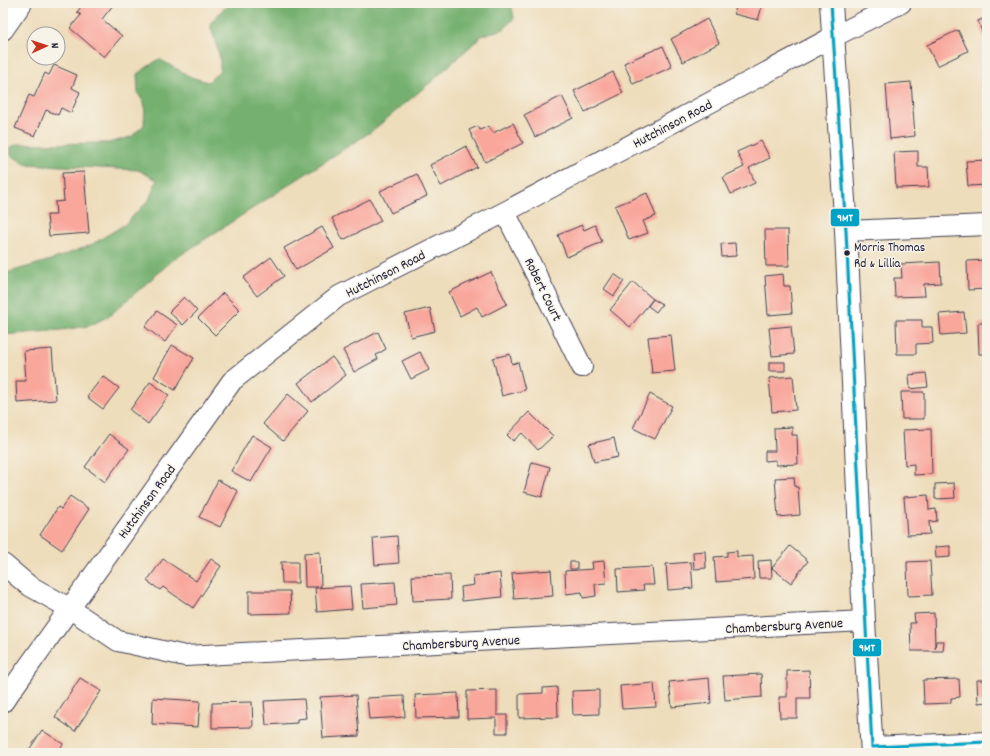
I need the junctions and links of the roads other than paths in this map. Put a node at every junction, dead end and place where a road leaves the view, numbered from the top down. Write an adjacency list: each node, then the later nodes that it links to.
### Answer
1 (22, 3): 4 (street)
2 (831, 3): 5 (main road)
3 (901, 3): 5 (street, Hutchinson Road)
4 (3, 30)
5 (833, 37): 6 (street, Hutchinson Road); 8 (main road)
6 (505, 212): 9 (street, Robert Court); 11 (street, Hutchinson Road)
7 (987, 225): 8 (street)
8 (846, 231): 12 (main road)
9 (582, 367)
10 (3, 564): 11 (street, Chambersburg Avenue)
11 (68, 608): 12 (street, Chambersburg Avenue); 13 (street, Hutchinson Road)
12 (864, 621): 15 (main road)
13 (3, 702)
14 (987, 742): 15 (street)
15 (872, 750)

